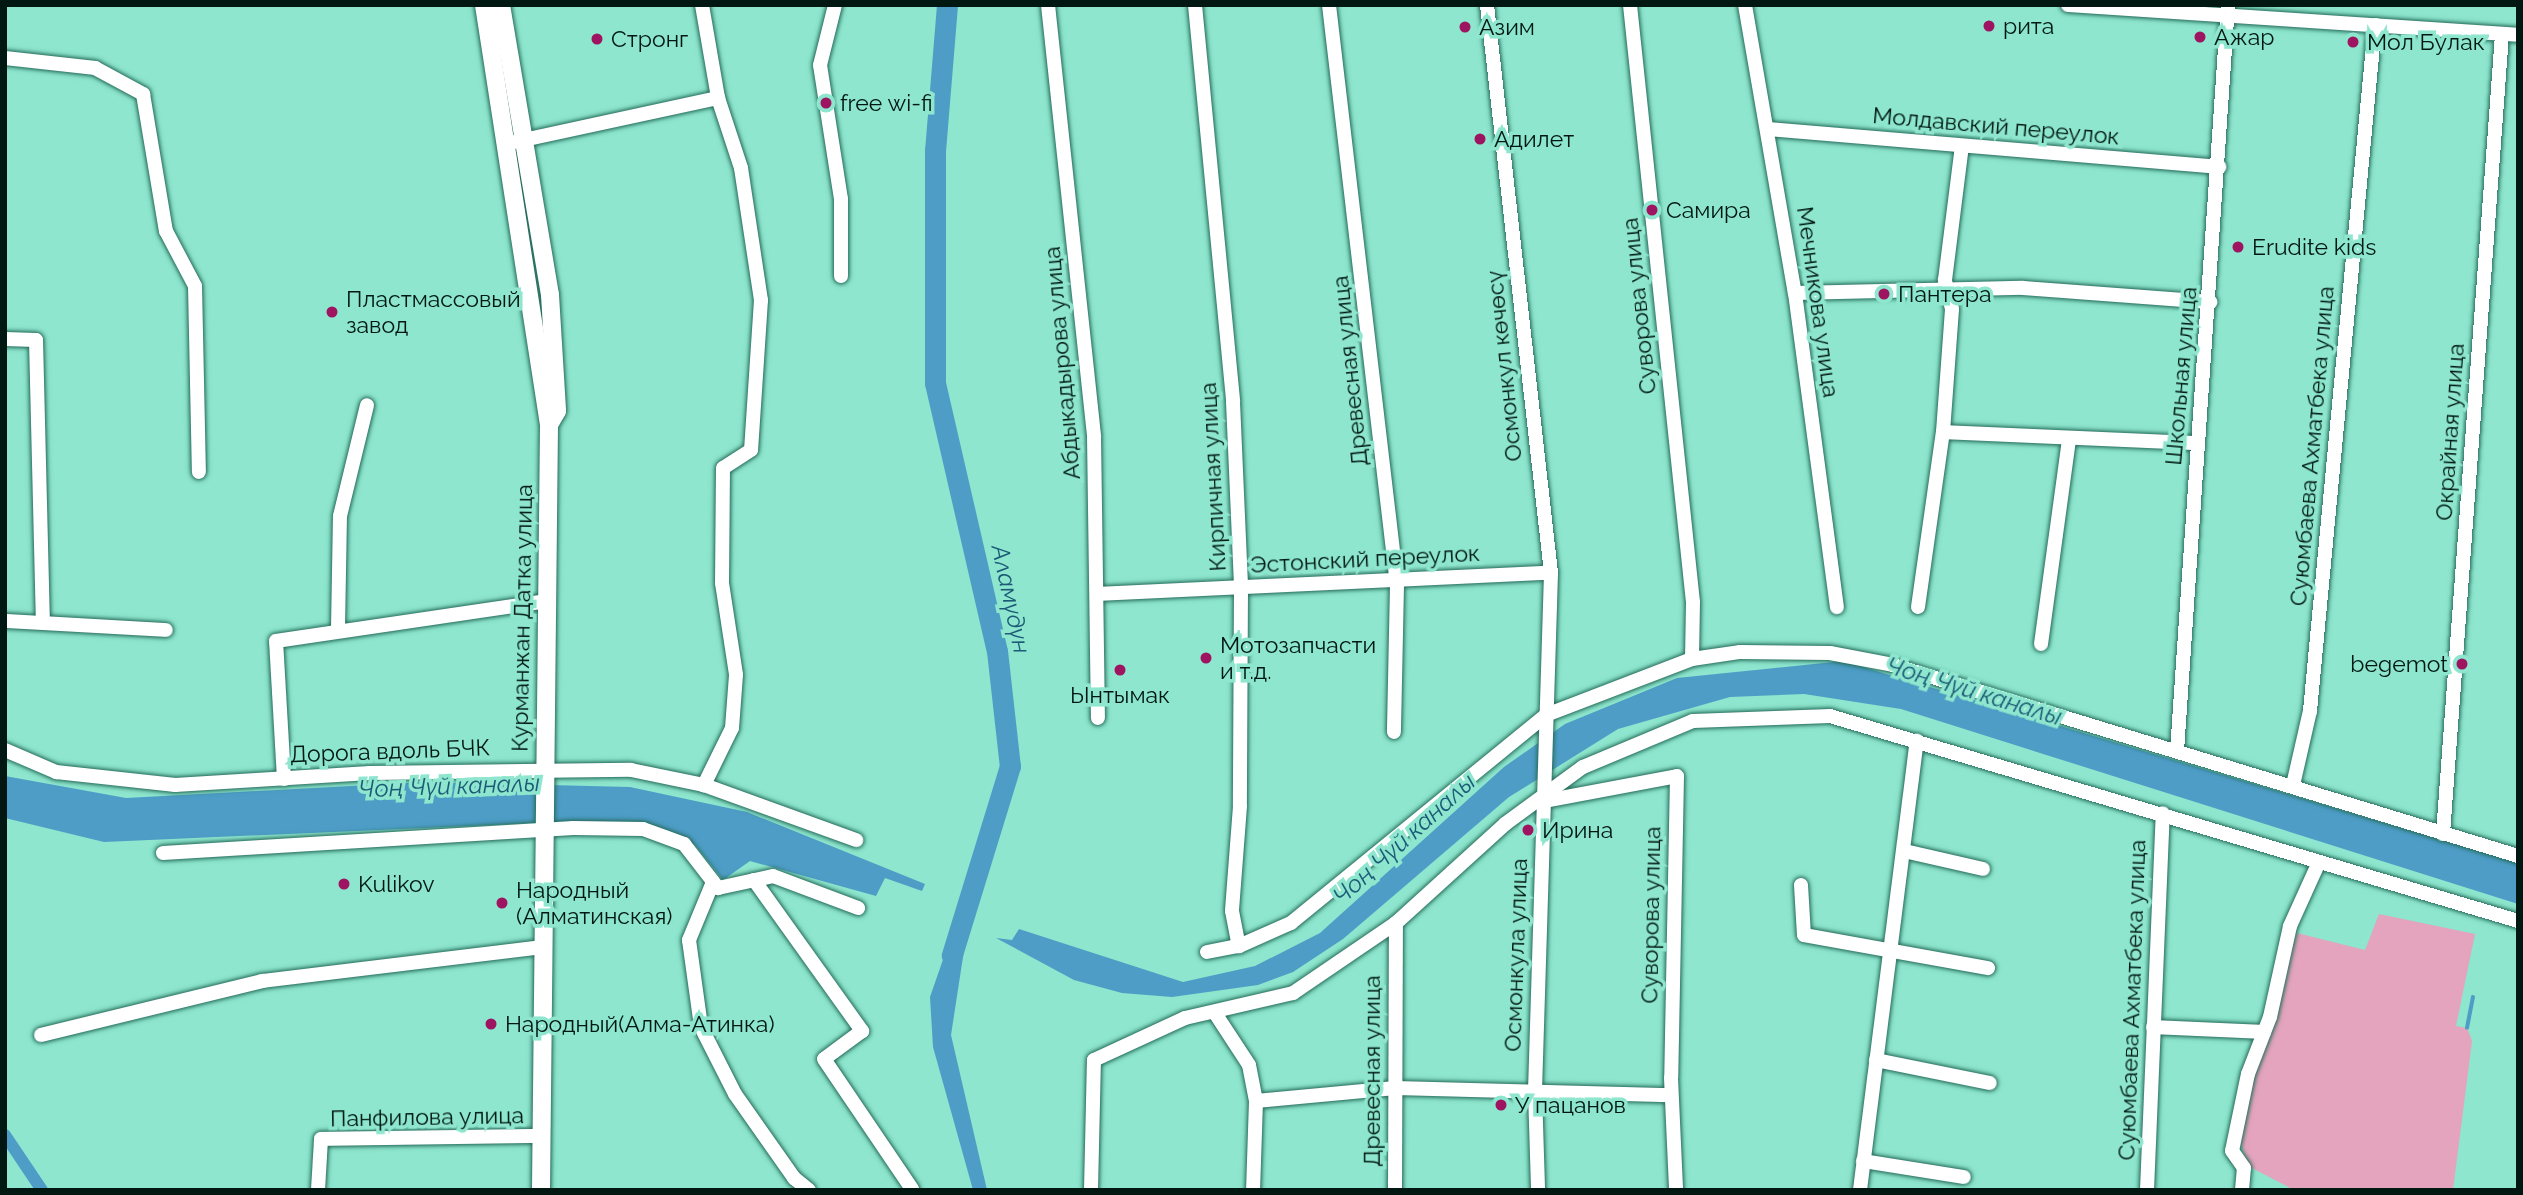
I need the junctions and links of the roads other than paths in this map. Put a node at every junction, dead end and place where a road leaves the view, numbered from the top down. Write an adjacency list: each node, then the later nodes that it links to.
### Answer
1 (484, 5): 19 (main road, Курманжан Датка улица)
2 (501, 5): 19 (main road, Курманжан Датка улица)
3 (702, 5): 17 (street)
4 (835, 5): 22 (street)
5 (1048, 5): 35 (street, Абдыкадырова улица)
6 (1195, 5): 34 (street, Кирпичная улица)
7 (1329, 5): 33 (street, Древесная улица)
8 (1487, 5): 32 (street, Осмонкул көчөсү)
9 (1630, 5): 44 (street, Суворова улица)
10 (1745, 5): 18 (street, Мечникова улица)
11 (2068, 5): 12 (street)
12 (2229, 11): 13 (street); 21 (street, Школьная улица)
13 (2375, 25): 14 (street); 54 (street, Суюмбаева Ахматбека улица)
14 (2502, 35): 15 (street); 58 (street, Окрайная улица)
15 (2518, 35)
16 (5, 58): 31 (street)
17 (718, 98): 19 (street); 53 (street)
18 (1769, 130): 20 (street, Молдавский переулок); 23 (street, Мечникова улица)
19 (517, 142): 36 (main road, Курманжан Датка улица)
20 (1962, 146): 21 (street, Молдавский переулок); 24 (street)
21 (2219, 167): 25 (street, Школьная улица)
22 (841, 276)
23 (1795, 293): 24 (street); 37 (street, Мечникова улица)
24 (1948, 295): 25 (street); 28 (street)
25 (2210, 302): 30 (street, Школьная улица)
26 (5, 339): 40 (street)
27 (367, 405): 41 (street)
28 (1943, 432): 29 (street); 38 (street)
29 (2069, 440): 30 (street); 43 (street)
30 (2198, 443): 50 (street, Школьная улица)
31 (199, 472)
32 (1551, 573): 33 (street, Эстонский переулок); 46 (street, Осмонкул көчөсү)
33 (1397, 585): 34 (street, Эстонский переулок); 47 (street, Древесная улица)
34 (1241, 588): 35 (street, Эстонский переулок); 71 (street, Кирпичная улица)
35 (1098, 594): 45 (street, Абдыкадырова улица)
36 (547, 601): 41 (street); 51 (main road, Курманжан Датка улица)
37 (1837, 607)
38 (1917, 607)
39 (5, 621): 40 (street)
40 (43, 621): 42 (street)
41 (338, 629): 52 (street)
42 (166, 630)
43 (2041, 644)
44 (1692, 659): 46 (street); 50 (street)
45 (1098, 718)
46 (1546, 718): 55 (street, Осмонкула улица); 71 (street)
47 (1394, 732)
48 (1917, 741): 55 (street); 56 (street); 60 (street)
49 (5, 750): 52 (street, Дорога вдоль БЧК)
50 (2177, 751): 54 (street)
51 (545, 771): 52 (street, Дорога вдоль БЧК); 53 (street, Дорога вдоль БЧК); 57 (main road, Курманжан Датка улица)
52 (284, 779)
53 (704, 785): 59 (street, Дорога вдоль БЧК)
54 (2293, 785): 58 (street)
55 (1543, 796): 70 (street); 83 (street, Осмонкула улица); 84 (street, Суворова улица)
56 (2163, 813): 63 (street); 77 (street, Суюмбаева Ахматбека улица)
57 (544, 831): 61 (street); 66 (street); 72 (main road, Курманжан Датка улица)
58 (2443, 834): 62 (street)
59 (856, 840)
60 (1904, 851): 64 (street); 74 (street)
61 (163, 853)
62 (2518, 856)
63 (2319, 862): 69 (street); 78 (street)
64 (1983, 869)
65 (754, 880): 66 (street); 68 (street); 89 (street)
66 (713, 882): 92 (street)
67 (1801, 886): 74 (street)
68 (858, 908)
69 (2518, 921)
70 (1396, 922): 76 (street); 82 (street, Древесная улица)
71 (1239, 946): 73 (street)
72 (542, 947): 79 (street); 86 (main road, Курманжан Датка улица)
73 (1207, 952)
74 (1889, 953): 75 (street); 80 (street)
75 (1988, 968)
76 (1215, 1013): 85 (street); 93 (street)
77 (2154, 1027): 78 (street); 99 (street, Суюмбаева Ахматбека улица)
78 (2264, 1032): 100 (street)
79 (41, 1035)
80 (1876, 1060): 81 (street); 87 (street)
81 (1990, 1083)
82 (1395, 1088): 83 (street); 85 (street); 95 (street, Древесная улица)
83 (1535, 1092): 84 (street); 96 (street, Осмонкула улица)
84 (1671, 1095): 97 (street, Суворова улица)
85 (1256, 1101): 94 (street)
86 (541, 1136): 90 (street, Панфилова улица); 91 (main road, Курманжан Датка улица)
87 (1863, 1161): 88 (street); 98 (street)
88 (1964, 1177)
89 (912, 1189)
90 (318, 1190)
91 (541, 1190)
92 (809, 1190)
93 (1091, 1190)
94 (1254, 1190)
95 (1395, 1190)
96 (1538, 1190)
97 (1676, 1190)
98 (1860, 1190)
99 (2147, 1190)
100 (2242, 1190)

